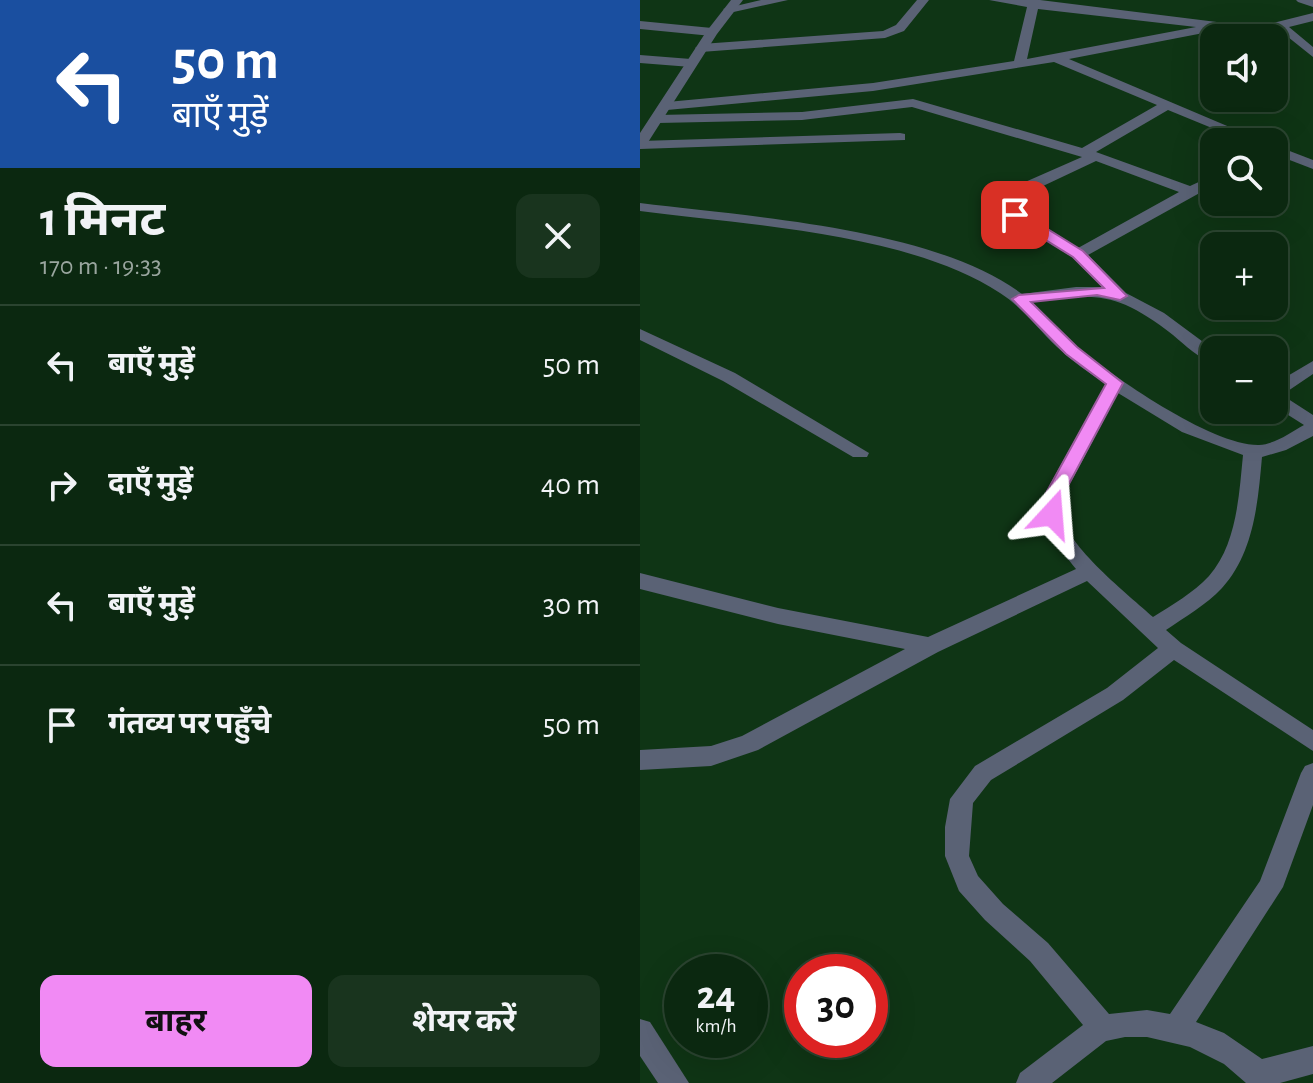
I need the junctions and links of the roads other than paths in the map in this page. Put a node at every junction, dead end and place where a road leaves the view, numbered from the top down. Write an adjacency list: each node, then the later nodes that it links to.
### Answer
1 (782, 0): 7 (street)
2 (923, 0): 15 (street)
3 (995, 0): 5 (street)
4 (1302, 0): 6 (street)
5 (1033, 2): 9 (street); 20 (street)
6 (1313, 3)
7 (733, 5): 13 (street)
8 (1313, 17): 11 (street)
9 (1206, 24)
10 (640, 25): 13 (street)
11 (1288, 25)
12 (1200, 30): 17 (street)
13 (712, 32): 15 (street)
14 (1288, 32): 16 (street)
15 (701, 48): 19 (street)
16 (1313, 53)
17 (1055, 58): 20 (street); 21 (street)
18 (640, 59): 19 (street)
19 (691, 63): 22 (street)
20 (1020, 64): 22 (street)
21 (1167, 105): 24 (street); 27 (street)
22 (667, 106): 23 (street)
23 (658, 119): 26 (street); 27 (street)
24 (1224, 128)
25 (900, 137): 26 (street)
26 (640, 145)
27 (1090, 154): 31 (street); 33 (street)
28 (1288, 155): 29 (street)
29 (1313, 165)
30 (1200, 187): 31 (street)
31 (1191, 192): 33 (street)
32 (640, 207): 35 (street)
33 (1078, 254): 34 (street)
34 (1120, 296): 35 (street); 37 (street)
35 (1019, 299): 39 (street)
36 (640, 334): 44 (street)
37 (1200, 348)
38 (1313, 366): 40 (street)
39 (1115, 383): 43 (street); 45 (street)
40 (1288, 385)
41 (1288, 406): 42 (street)
42 (1313, 426): 43 (street)
43 (1253, 451): 47 (street)
44 (860, 453)
45 (1089, 571): 47 (street); 48 (street)
46 (640, 581): 48 (street)
47 (1152, 629): 49 (street)
48 (930, 646): 51 (street)
49 (1173, 649): 50 (street); 54 (street)
50 (1313, 742)
51 (640, 760)
52 (1313, 773): 53 (street)
53 (1177, 1027): 54 (street); 57 (street)
54 (1103, 1028): 59 (street)
55 (640, 1032): 58 (street)
56 (1313, 1060): 57 (street)
57 (1262, 1078)
58 (675, 1083)
59 (1030, 1083)

